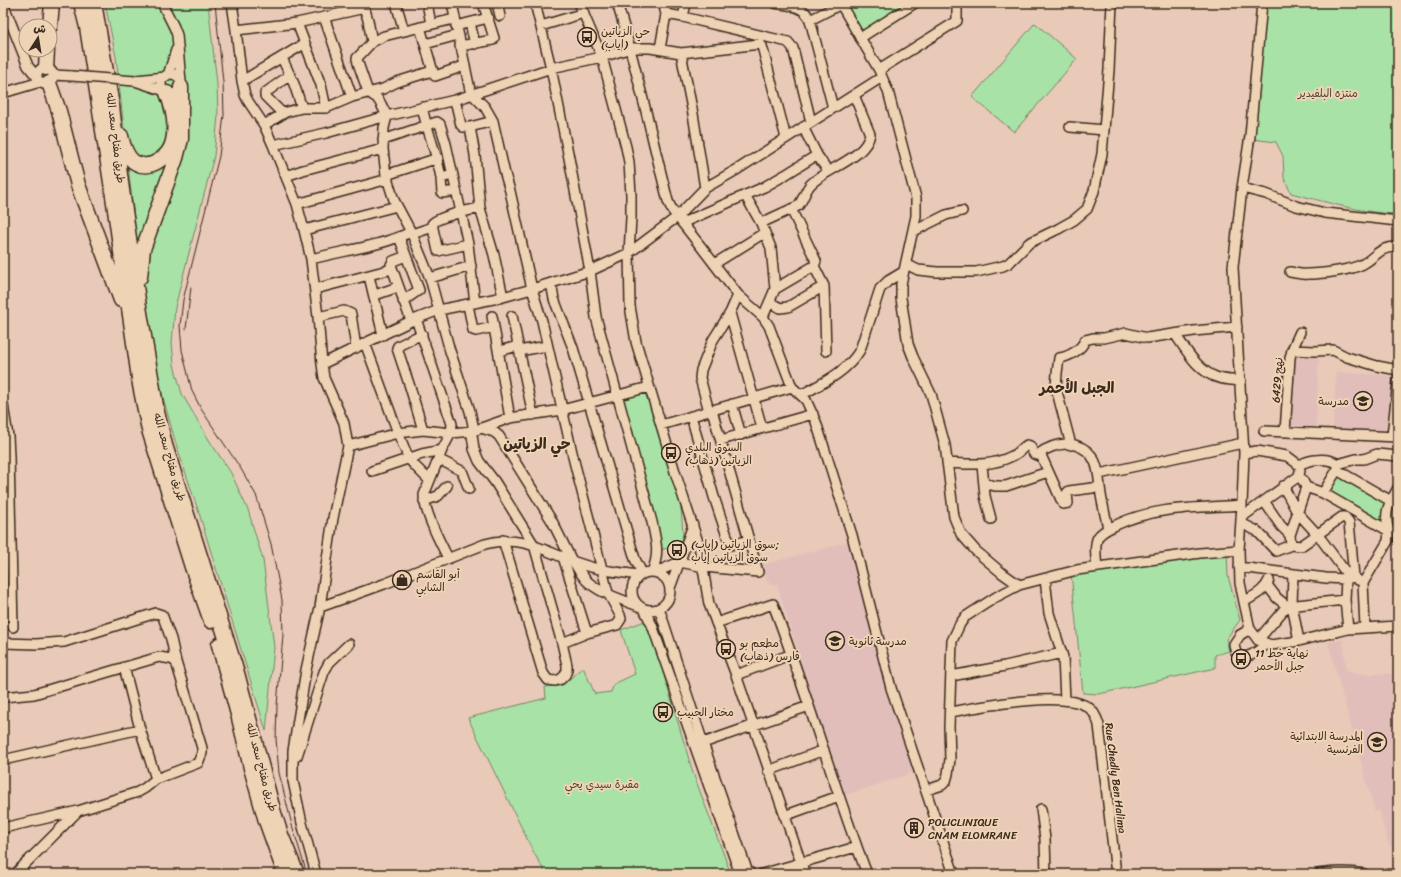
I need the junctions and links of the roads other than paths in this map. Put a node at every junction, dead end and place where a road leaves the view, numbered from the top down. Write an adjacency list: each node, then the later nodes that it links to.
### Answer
1 (3, 3): 42 (street)
2 (52, 3): 31 (highway)
3 (81, 3): 155 (highway, طريق مفتاح سعد الله)
4 (94, 3): 78 (highway, طريق مفتاح سعد الله)
5 (162, 3): 50 (street)
6 (232, 3): 40 (street)
7 (396, 3): 41 (street)
8 (428, 3): 36 (street)
9 (452, 3): 39 (street)
10 (483, 3): 32 (street)
11 (535, 3): 37 (street)
12 (579, 3): 26 (street)
13 (617, 3): 52 (street)
14 (663, 3): 27 (street)
15 (686, 3): 30 (street)
16 (775, 3): 33 (street)
17 (820, 3): 25 (street)
18 (840, 3): 25 (street); 44 (street)
19 (915, 3): 44 (street)
20 (956, 3): 64 (street)
21 (1112, 3): 91 (street)
22 (1262, 3): 103 (street)
23 (500, 4): 28 (street)
24 (364, 5): 29 (street); 45 (street)
25 (826, 11): 33 (street)
26 (584, 13): 37 (street); 55 (street)
27 (666, 14): 30 (street); 53 (street)
28 (500, 16)
29 (324, 17): 34 (street); 60 (street)
30 (683, 17): 43 (street)
31 (51, 18)
32 (488, 18): 35 (street); 48 (street)
33 (810, 20): 82 (street)
34 (297, 23): 40 (street); 46 (street)
35 (470, 23): 39 (street); 48 (street)
36 (431, 24): 38 (street); 39 (street)
37 (541, 26): 62 (street)
38 (420, 27): 41 (street); 47 (street)
39 (456, 27): 47 (street); 51 (street)
40 (236, 30): 69 (street)
41 (404, 31): 45 (street)
42 (18, 35)
43 (769, 38): 49 (street); 86 (street)
44 (860, 38): 64 (street)
45 (372, 42): 59 (street)
46 (304, 44): 58 (street); 81 (street)
47 (425, 44): 63 (street)
48 (475, 44): 51 (street)
49 (762, 44): 54 (street); 92 (street)
50 (178, 45): 67 (street); 70 (street)
51 (460, 46): 61 (street)
52 (631, 48): 53 (street); 55 (street); 112 (street)
53 (660, 49): 54 (street)
54 (681, 53): 102 (street)
55 (602, 56): 62 (street); 123 (street)
56 (31, 58): 66 (street)
57 (46, 58): 66 (highway)
58 (282, 58): 65 (street); 69 (street)
59 (357, 58): 60 (street); 72 (street)
60 (340, 62): 76 (street)
61 (464, 66): 63 (street); 74 (street)
62 (551, 68): 74 (street); 131 (street)
63 (432, 71): 72 (street)
64 (880, 74): 75 (street); 117 (street)
65 (290, 75): 80 (street); 83 (street)
66 (44, 76): 68 (street, bridge); 73 (street); 155 (highway)
67 (166, 76): 68 (street); 70 (street); 71 (street)
68 (135, 80): 71 (street)
69 (242, 81): 87 (street)
70 (181, 85): 71 (street); 147 (highway)
71 (166, 92): 78 (highway)
72 (368, 92): 76 (street); 84 (street)
73 (3, 93)
74 (472, 94): 77 (street); 85 (street)
75 (854, 95): 82 (street); 97 (street)
76 (352, 97): 81 (street)
77 (455, 100): 79 (street); 89 (street)
78 (112, 106): 147 (highway, طريق مفتاح سعد الله)
79 (422, 107): 84 (street); 88 (street)
80 (302, 108): 81 (street); 83 (street)
81 (326, 108)
82 (833, 108): 86 (street)
83 (282, 113): 87 (street)
84 (387, 116): 93 (street); 94 (street)
85 (493, 121): 89 (street); 139 (street)
86 (807, 124): 92 (street); 95 (street)
87 (264, 126): 94 (street)
88 (426, 127): 93 (street); 96 (street); 98 (street)
89 (470, 127): 108 (street)
90 (1070, 127): 91 (street)
91 (1104, 130): 129 (street)
92 (786, 138): 102 (street)
93 (383, 144): 99 (street); 100 (street)
94 (274, 145): 99 (street)
95 (817, 155): 97 (street); 105 (street)
96 (438, 158): 100 (street); 101 (street)
97 (828, 171): 109 (street)
98 (453, 175): 101 (street); 104 (street)
99 (286, 176): 106 (street)
100 (387, 177): 106 (street); 107 (street)
101 (441, 178): 104 (street)
102 (705, 188): 112 (street)
103 (1242, 188): 113 (street); 157 (street)
104 (456, 190): 111 (street)
105 (745, 195): 112 (street); 114 (street)
106 (297, 204): 116 (street)
107 (397, 206): 116 (street); 118 (street)
108 (480, 208): 111 (street); 143 (street)
109 (791, 209): 114 (street); 128 (street)
110 (962, 211): 117 (street)
111 (460, 213): 115 (street); 121 (street)
112 (679, 220): 123 (street); 126 (street)
113 (1398, 221)
114 (761, 224): 119 (street)
115 (432, 227): 118 (street); 121 (street)
116 (304, 230): 125 (street)
117 (914, 231): 129 (street)
118 (411, 233): 120 (street); 134 (street)
119 (764, 233): 126 (street); 140 (street)
120 (399, 237): 124 (street); 125 (street)
121 (468, 244): 127 (street)
122 (1398, 247): 132 (street)
123 (629, 253): 131 (street); 173 (street)
124 (406, 256): 130 (street); 144 (street)
125 (311, 259): 138 (street)
126 (714, 264): 142 (street)
127 (471, 266): 134 (street); 146 (street)
128 (814, 266): 136 (street); 140 (street)
129 (904, 268): 176 (street); 207 (street)
130 (392, 269): 133 (street); 137 (street)
131 (590, 271): 135 (street); 175 (street)
132 (1290, 272)
133 (370, 276): 138 (street); 141 (street)
134 (430, 278): 148 (street)
135 (551, 283): 139 (street); 178 (street)
136 (824, 286): 145 (street); 168 (street)
137 (398, 287): 141 (street); 144 (street)
138 (315, 289): 152 (street)
139 (532, 289): 143 (street); 163 (street)
140 (775, 289): 145 (street)
141 (374, 295): 161 (street)
142 (738, 296): 149 (street); 153 (street)
143 (503, 297): 146 (street)
144 (403, 301): 154 (street)
145 (770, 302): 153 (street)
146 (472, 304): 148 (street); 156 (street)
147 (139, 307): 311 (highway, طريق مفتاح سعد الله)
148 (439, 310): 154 (street); 189 (street)
149 (730, 313): 177 (street); 182 (street)
150 (492, 316): 156 (street)
151 (512, 316): 165 (street)
152 (318, 317): 164 (street); 169 (street)
153 (763, 317): 174 (street)
154 (414, 320): 159 (street); 161 (street)
155 (130, 324): 310 (highway, طريق مفتاح سعد الله)
156 (494, 327): 167 (street)
157 (1237, 327): 160 (street); 171 (street)
158 (1300, 332): 166 (street, نهج 6429)
159 (422, 334): 190 (street); 194 (street)
160 (1175, 334): 171 (street); 199 (street)
161 (383, 335): 162 (street)
162 (365, 343): 164 (street); 193 (street)
163 (547, 346): 165 (street); 181 (street)
164 (356, 348): 169 (street)
165 (519, 349): 167 (street); 184 (street)
166 (1292, 350): 170 (street); 192 (street, نهج 6429)
167 (499, 351): 186 (street)
168 (826, 351)
169 (322, 364): 200 (street)
170 (1398, 370)
171 (1240, 381): 198 (street)
172 (1398, 381): 196 (street)
173 (649, 387): 175 (street); 187 (street)
174 (792, 387): 176 (street); 177 (street)
175 (617, 395): 178 (street); 253 (street)
176 (801, 395): 183 (street)
177 (754, 399): 179 (street); 188 (street)
178 (588, 403): 181 (street); 255 (street)
179 (732, 404): 182 (street); 195 (street)
180 (3, 405): 273 (street)
181 (562, 410): 184 (street); 252 (street)
182 (710, 411): 185 (street); 197 (street)
183 (813, 414): 188 (street); 301 (street)
184 (533, 415): 186 (street)
185 (691, 416): 187 (street); 239 (street)
186 (510, 418): 189 (street)
187 (661, 425): 233 (street)
188 (762, 428): 195 (street)
189 (477, 429): 194 (street); 242 (street); 247 (street)
190 (423, 430): 193 (street); 194 (street)
191 (1264, 431): 192 (street)
192 (1285, 432): 196 (street)
193 (398, 433): 200 (street); 205 (street)
194 (451, 433): 201 (street)
195 (741, 435): 197 (street)
196 (1395, 436)
197 (721, 440): 239 (street)
198 (1243, 443): 203 (street); 213 (street)
199 (1071, 445): 202 (street); 213 (street)
200 (348, 446): 267 (street)
201 (442, 450): 205 (street); 206 (street)
202 (1040, 453): 208 (street); 212 (street)
203 (1244, 453): 209 (street); 227 (street)
204 (1398, 456): 210 (street)
205 (409, 459): 211 (street); 215 (street)
206 (438, 459): 215 (street); 222 (street)
207 (948, 463): 208 (street); 260 (street)
208 (982, 465): 216 (street)
209 (1299, 465): 210 (street); 214 (street)
210 (1338, 467): 223 (street); 226 (street)
211 (372, 471)
212 (1048, 472): 216 (street); 219 (street)
213 (1100, 474): 219 (street)
214 (1299, 476): 218 (street); 220 (street)
215 (429, 480): 224 (street)
216 (984, 483): 231 (street)
217 (447, 486): 224 (street)
218 (1283, 486): 225 (street); 229 (street)
219 (1100, 487): 234 (street)
220 (1306, 487): 223 (street); 229 (street)
221 (1398, 488): 226 (street)
222 (469, 489)
223 (1323, 493): 228 (street)
224 (424, 501): 246 (street)
225 (1264, 501): 232 (street); 236 (street)
226 (1391, 501): 235 (street)
227 (1242, 505): 232 (street); 234 (street)
228 (1348, 508): 230 (street); 235 (street)
229 (1297, 512): 236 (street); 237 (street)
230 (1345, 517): 237 (street); 257 (street)
231 (991, 519)
232 (1241, 520): 243 (street); 244 (street)
233 (693, 525): 248 (street); 249 (street)
234 (1108, 529): 250 (street)
235 (1389, 531): 240 (street)
236 (1290, 535): 243 (street)
237 (1318, 535): 243 (street); 257 (street)
238 (503, 540): 242 (street); 246 (street); 281 (street)
239 (750, 540): 249 (street)
240 (1388, 541): 241 (street); 259 (street)
241 (1398, 541)
242 (534, 545): 245 (street); 281 (street)
243 (1291, 545)
244 (1239, 550): 250 (street); 251 (street)
245 (563, 557): 247 (street); 277 (street)
246 (448, 558): 267 (street)
247 (572, 561): 252 (street); 263 (street)
248 (680, 562): 249 (street); 253 (street); 262 (street)
249 (704, 567): 270 (street)
250 (1097, 567): 258 (street)
251 (1239, 567): 254 (street); 265 (street)
252 (602, 569): 255 (street); 263 (street)
253 (654, 572): 255 (street); 262 (street)
254 (1273, 572): 256 (street); 261 (street)
255 (641, 574): 268 (street)
256 (1293, 574): 257 (street); 266 (street)
257 (1350, 578): 259 (street); 264 (street)
258 (1046, 579): 260 (street); 283 (street)
259 (1363, 583): 274 (street)
260 (1019, 585): 288 (street)
261 (1267, 585): 265 (street); 266 (street)
262 (670, 588): 269 (street)
263 (608, 593): 268 (street); 277 (street)
264 (1345, 600): 266 (street); 276 (street)
265 (1244, 602): 275 (street)
266 (1290, 605): 278 (street); 279 (street)
267 (320, 607): 298 (street)
268 (642, 607): 269 (street); 271 (street)
269 (658, 609): 271 (street); 295 (street)
270 (716, 623): 284 (street); 287 (street)
271 (652, 625): 313 (street)
272 (1398, 626): 274 (street)
273 (13, 627)
274 (1366, 627): 276 (street)
275 (1250, 629): 279 (street); 279 (street)
276 (1348, 629): 278 (street)
277 (587, 633): 281 (street)
278 (1299, 641): 279 (street)
279 (1262, 642)
280 (3, 643): 285 (street)
281 (562, 643)
282 (349, 644): 298 (street)
283 (1062, 652): 288 (street); 290 (street)
284 (792, 654): 287 (street); 291 (street)
285 (176, 662): 286 (street); 300 (street)
286 (124, 668): 289 (street); 294 (street)
287 (736, 675): 293 (street)
288 (952, 676): 292 (street)
289 (3, 697)
290 (1065, 700): 292 (street, Rue Chedly Ben Halima); 320 (street, Rue Chedly Ben Halima)
291 (809, 706): 293 (street); 296 (street)
292 (950, 712): 301 (street)
293 (753, 725): 295 (street); 299 (street)
294 (140, 729): 297 (street); 300 (street)
295 (703, 743): 314 (street)
296 (824, 750): 299 (street); 302 (street)
297 (3, 760)
298 (292, 770): 312 (street)
299 (768, 771): 305 (street)
300 (156, 779): 304 (street)
301 (927, 790): 318 (street)
302 (839, 796): 305 (street); 307 (street)
303 (1041, 809): 319 (street)
304 (78, 811): 306 (street); 309 (street)
305 (784, 816): 308 (street)
306 (3, 828)
307 (856, 847): 308 (street); 317 (street)
308 (801, 863): 315 (street); 316 (street)
309 (14, 874)
310 (285, 874)
311 (297, 874)
312 (316, 874)
313 (740, 874)
314 (752, 874)
315 (762, 874)
316 (805, 874)
317 (867, 874)
318 (954, 874)
319 (1046, 874)
320 (1116, 874)
321 (1319, 874): 322 (street)
322 (1364, 874)

